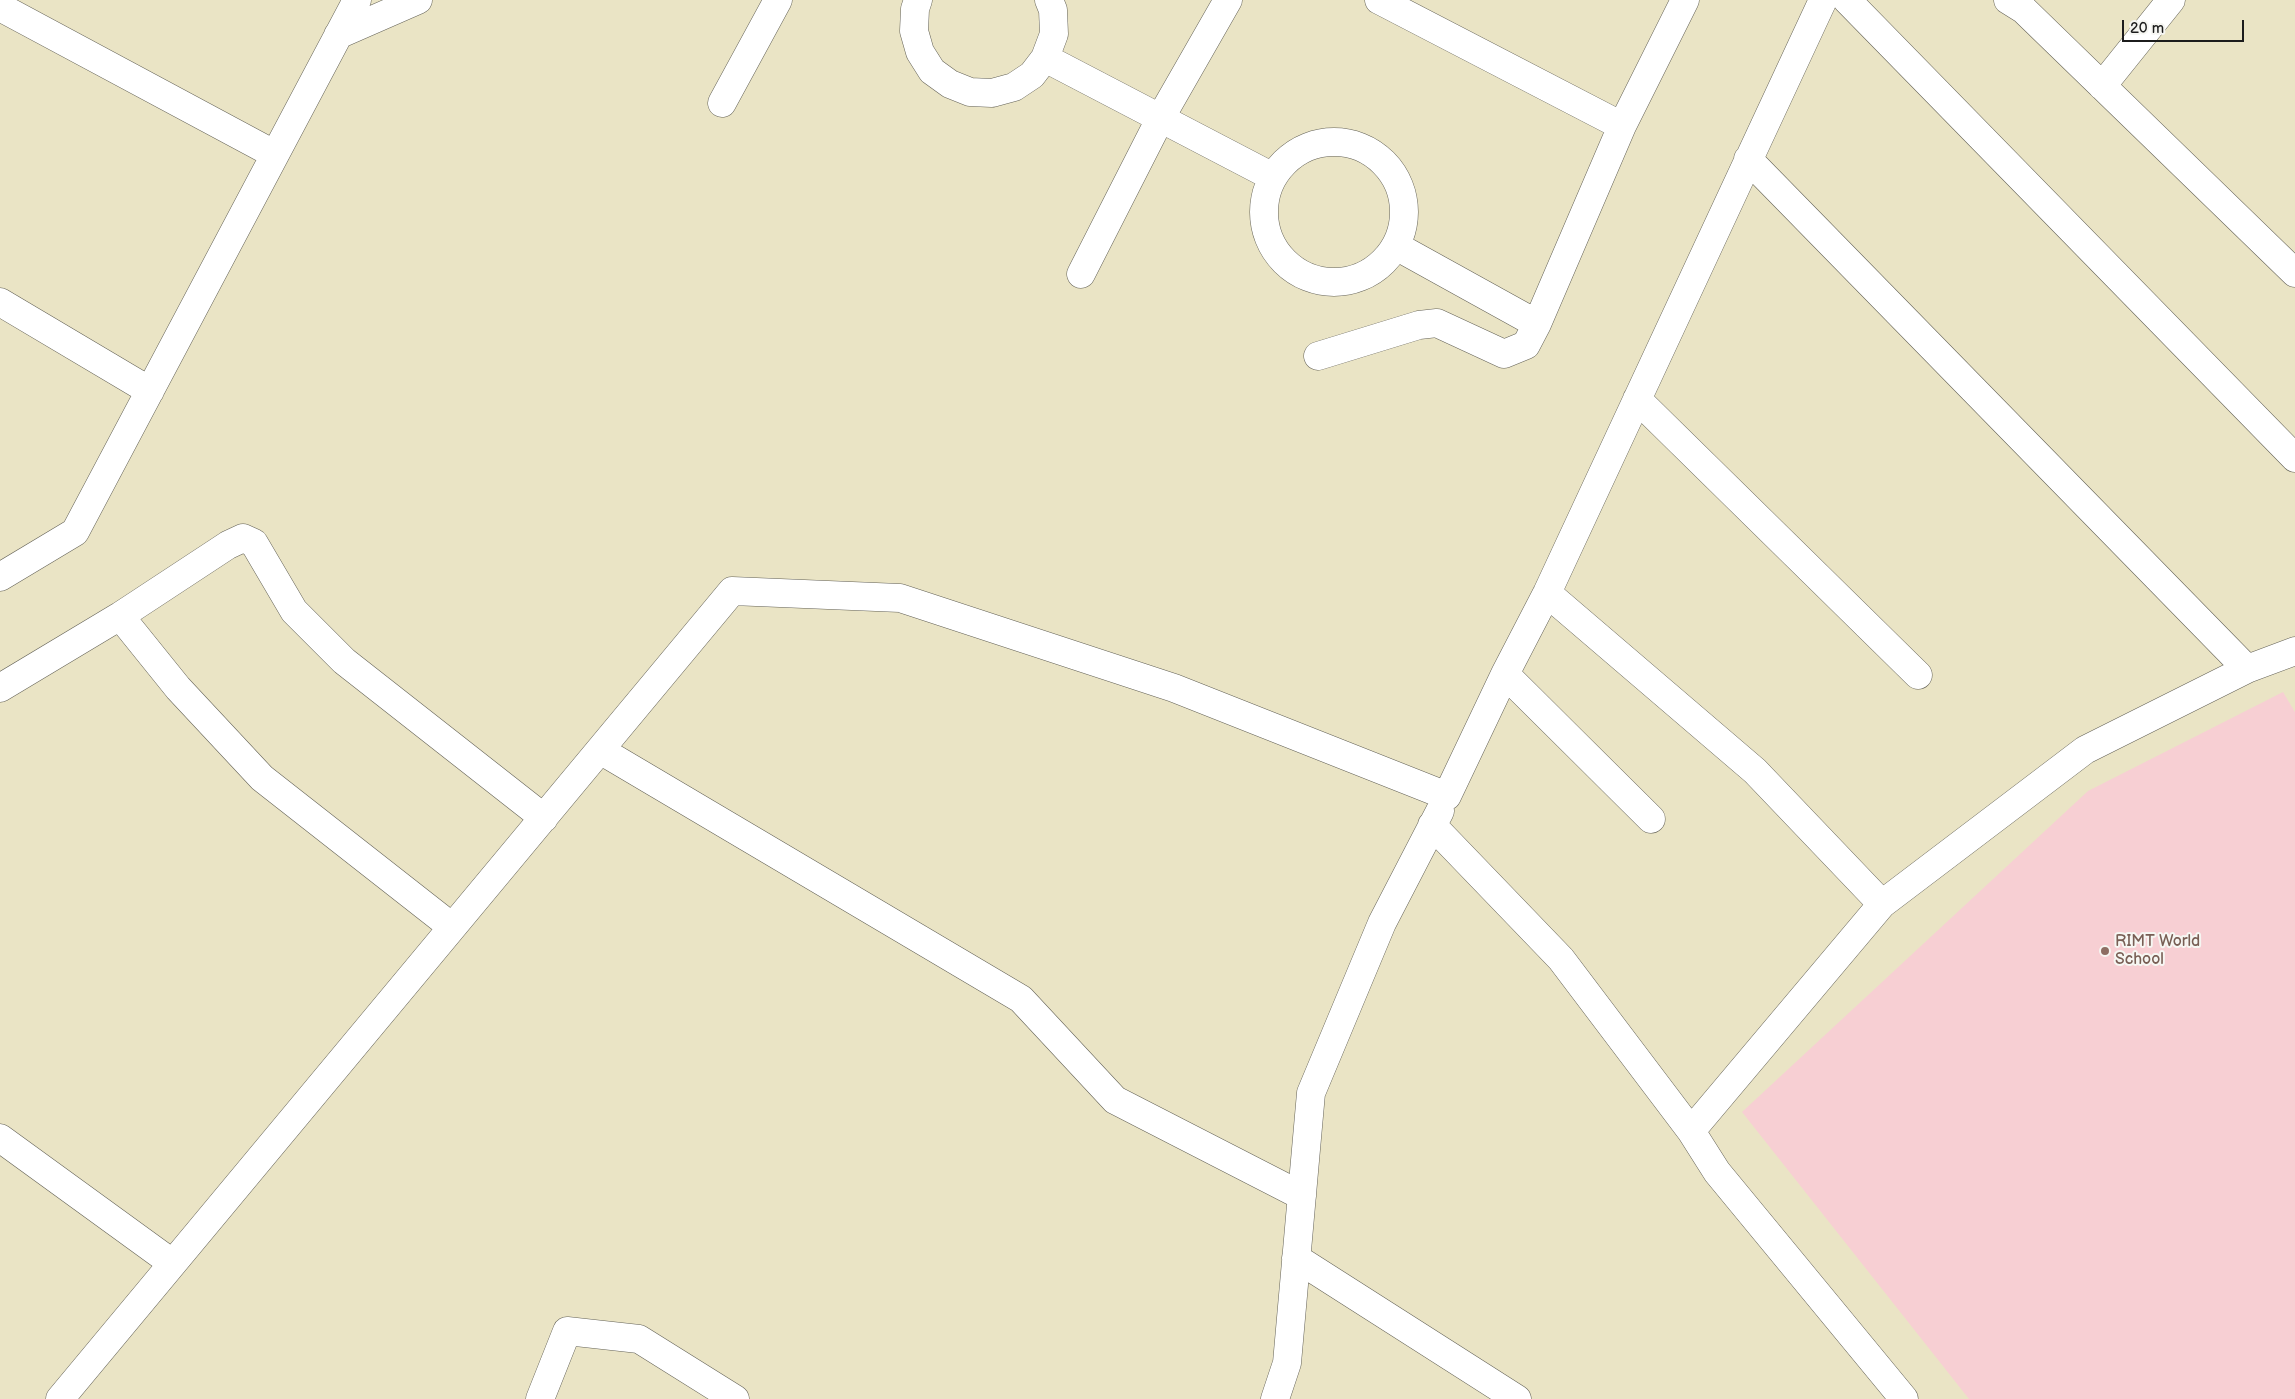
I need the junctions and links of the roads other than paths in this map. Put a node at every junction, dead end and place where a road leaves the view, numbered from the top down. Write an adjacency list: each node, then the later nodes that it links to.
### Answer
1 (357, 0): 14 (street)
2 (418, 0): 14 (street)
3 (778, 0): 17 (street)
4 (918, 0): 15 (street)
5 (1050, 0): 15 (street)
6 (1228, 0): 18 (street)
7 (1379, 0): 19 (street)
8 (1686, 0): 19 (street)
9 (1823, 0): 21 (street)
10 (1847, 0): 31 (street)
11 (2008, 0): 16 (street)
12 (2171, 0): 16 (street)
13 (0, 8): 20 (street)
14 (338, 35): 20 (street)
15 (1046, 58): 18 (street)
16 (2102, 86): 24 (street)
17 (722, 103)
18 (1161, 117): 22 (street); 25 (street)
19 (1622, 126): 27 (street)
20 (274, 154): 29 (street)
21 (1748, 159): 30 (street); 36 (street)
22 (1273, 177): 23 (street); 23 (street)
23 (1396, 246): 27 (street)
24 (2295, 273)
25 (1081, 274)
26 (0, 302): 29 (street)
27 (1537, 324): 28 (street)
28 (1318, 356)
29 (150, 391): 32 (street)
30 (1637, 399): 33 (street); 38 (street)
31 (2295, 458)
32 (0, 577)
33 (1547, 593): 37 (street); 45 (street)
34 (120, 616): 39 (street); 42 (street); 46 (street)
35 (2295, 652): 36 (street)
36 (2247, 669): 45 (street)
37 (1505, 674): 41 (street); 43 (street)
38 (1918, 675)
39 (0, 688)
40 (600, 750): 41 (street); 42 (street); 49 (street)
41 (1447, 796): 44 (street)
42 (544, 818): 46 (street)
43 (1650, 819)
44 (1432, 825): 47 (street); 49 (street)
45 (1882, 904): 47 (street)
46 (452, 927): 51 (street)
47 (1691, 1131): 57 (street)
48 (0, 1138): 51 (street)
49 (1302, 1196): 50 (street)
50 (1296, 1258): 55 (street); 56 (street)
51 (172, 1263): 52 (street)
52 (60, 1399)
53 (540, 1399): 54 (street)
54 (735, 1399)
55 (1275, 1399)
56 (1518, 1399)
57 (1904, 1399)

